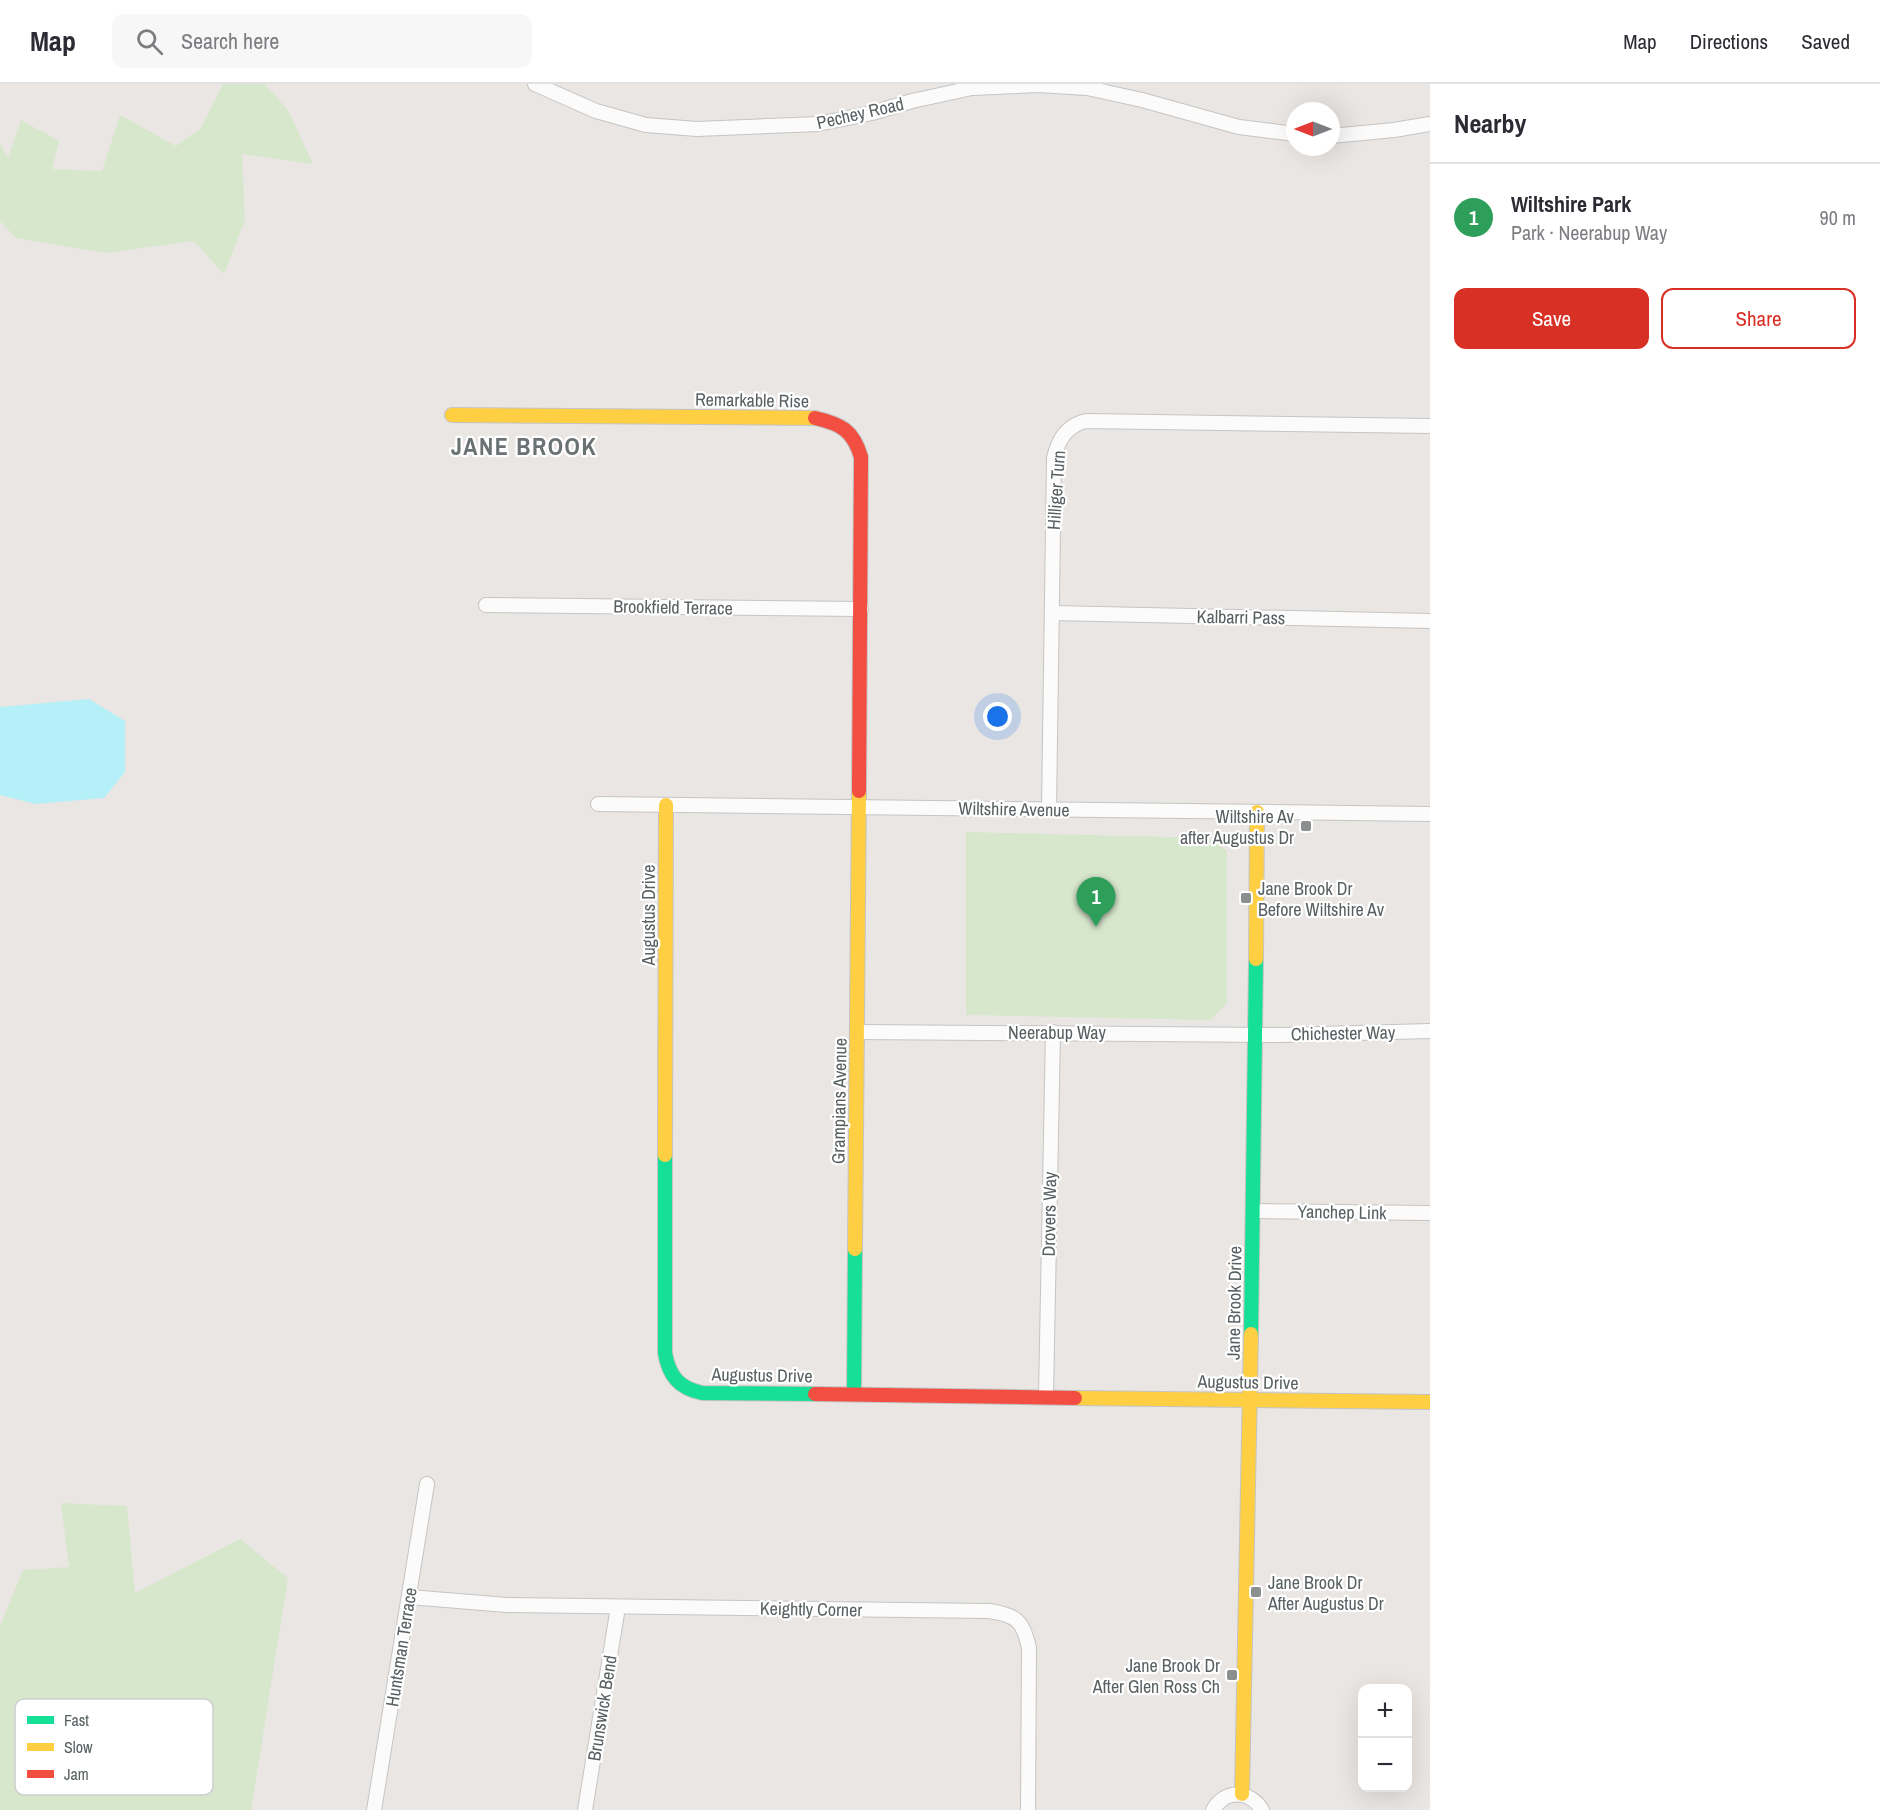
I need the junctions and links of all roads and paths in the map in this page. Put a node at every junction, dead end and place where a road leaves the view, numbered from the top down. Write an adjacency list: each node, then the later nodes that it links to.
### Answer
1 (535, 84): 3 (street, Pechey Road)
2 (1430, 124): 4 (street)
3 (1286, 133)
4 (1340, 135)
5 (452, 415): 8 (street, Remarkable Rise)
6 (1430, 426): 9 (street, Hilliger Turn)
7 (486, 605): 8 (street, Brookfield Terrace)
8 (861, 609): 13 (street, Remarkable Rise)
9 (1052, 614): 10 (street, Kalbarri Pass); 14 (street, Hilliger Turn)
10 (1430, 621)
11 (598, 804): 12 (street, Wiltshire Avenue)
12 (666, 805): 13 (street, Wiltshire Avenue); 23 (street, Augustus Drive)
13 (860, 807): 14 (street, Wiltshire Avenue); 18 (street, Grampians Avenue)
14 (1049, 810): 15 (street, Wiltshire Avenue)
15 (1257, 812): 16 (street, Wiltshire Avenue); 20 (street, Jane Brook Drive)
16 (1430, 813)
17 (1430, 1031): 20 (street, Chichester Way)
18 (858, 1032): 19 (street, Neerabup Way); 23 (street, Grampians Avenue)
19 (1053, 1032): 20 (street, Neerabup Way); 24 (street, Drovers Way)
20 (1256, 1034): 21 (street, Jane Brook Drive)
21 (1253, 1211): 22 (street, Yanchep Link); 25 (street, Jane Brook Drive)
22 (1430, 1213)
23 (854, 1394): 24 (street, Augustus Drive)
24 (1046, 1396): 25 (street, Augustus Drive)
25 (1250, 1400): 26 (street, Augustus Drive); 30 (street, Jane Brook Drive)
26 (1430, 1402)
27 (427, 1484): 28 (street, Huntsman Terrace)
28 (409, 1597): 29 (street, Keightly Corner); 31 (street, Huntsman Terrace)
29 (618, 1607): 32 (street, Brunswick Bend); 33 (street, Keightly Corner)
30 (1242, 1794): 34 (street); 35 (street)
31 (374, 1810)
32 (585, 1810)
33 (1028, 1810)
34 (1213, 1810)
35 (1263, 1810)

